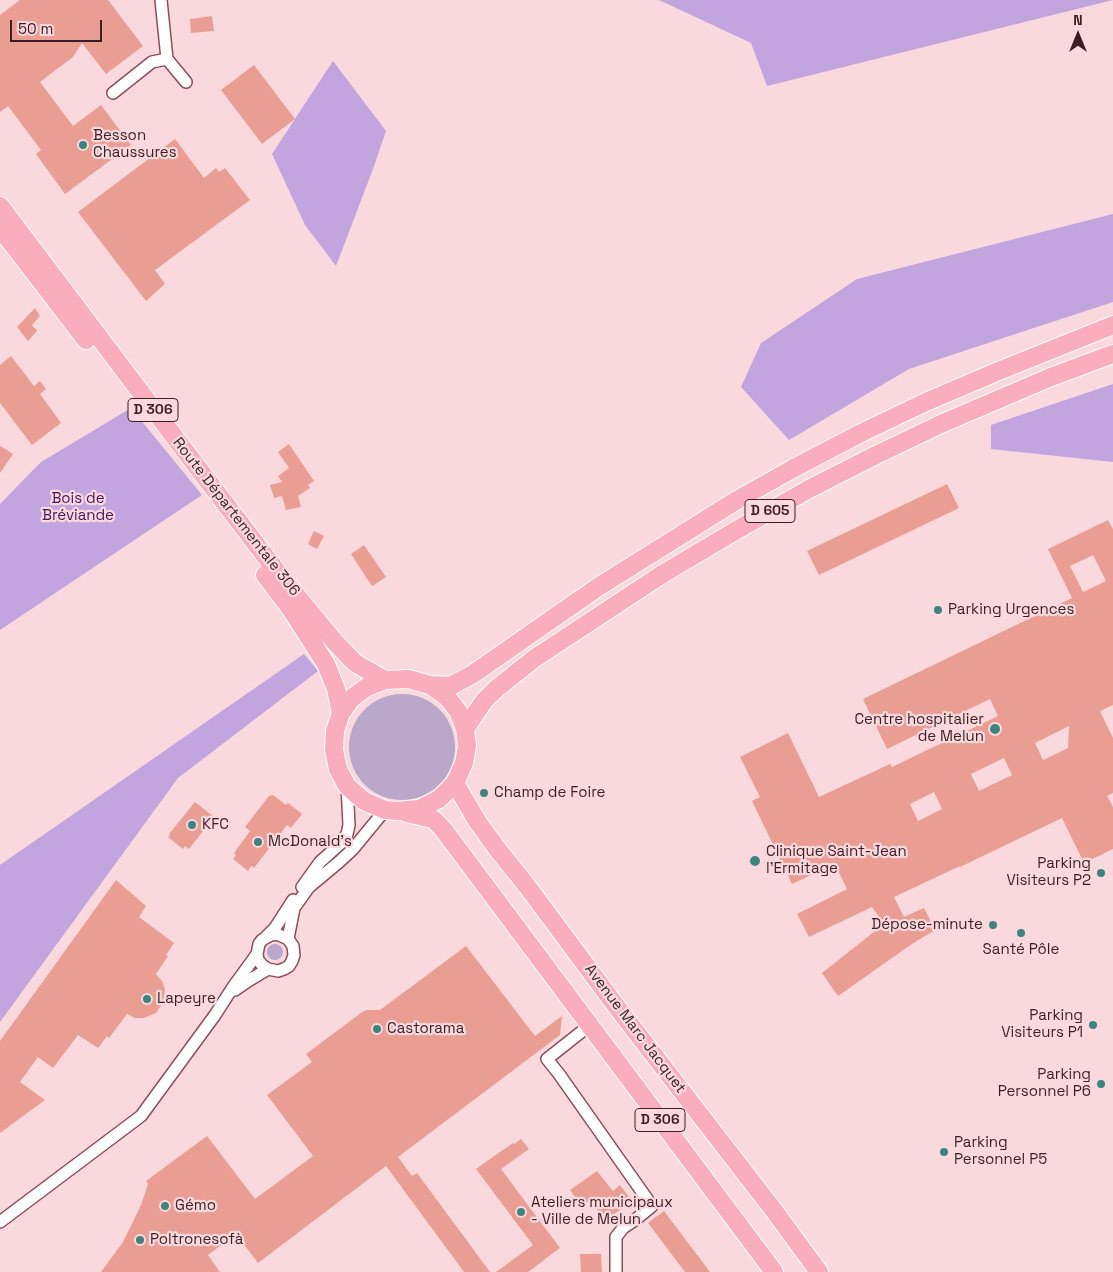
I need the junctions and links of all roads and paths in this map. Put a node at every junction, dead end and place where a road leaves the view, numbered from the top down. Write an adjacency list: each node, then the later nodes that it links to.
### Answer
1 (161, 0): 2 (street)
2 (167, 59): 3 (street); 4 (street)
3 (186, 82)
4 (113, 93)
5 (0, 206): 9 (main road, Route Départementale 306 / D 306)
6 (0, 228): 9 (main road, Route Départementale 306 / D 306)
7 (1113, 325): 11 (main road, D 605)
8 (1113, 354): 13 (main road, D 605)
9 (304, 616): 10 (main road, D 306); 12 (main road, D 306)
10 (385, 680): 11 (main road); 12 (main road)
11 (430, 685): 13 (main road)
12 (342, 713): 15 (main road)
13 (465, 729): 14 (main road)
14 (455, 783): 16 (main road); 28 (main road, Avenue Marc Jacquet / D 306)
15 (348, 786): 16 (main road); 17 (street)
16 (391, 811): 18 (street); 22 (main road, D 306)
17 (266, 937): 18 (street); 19 (street)
18 (288, 938): 20 (street)
19 (257, 954): 20 (street); 21 (street)
20 (268, 969): 21 (street)
21 (221, 1004): 23 (street)
22 (590, 1025): 24 (street); 27 (main road, D 306)
23 (0, 1222)
24 (616, 1250): 25 (street); 26 (street)
25 (616, 1272)
26 (625, 1272)
27 (774, 1272)
28 (819, 1272)

